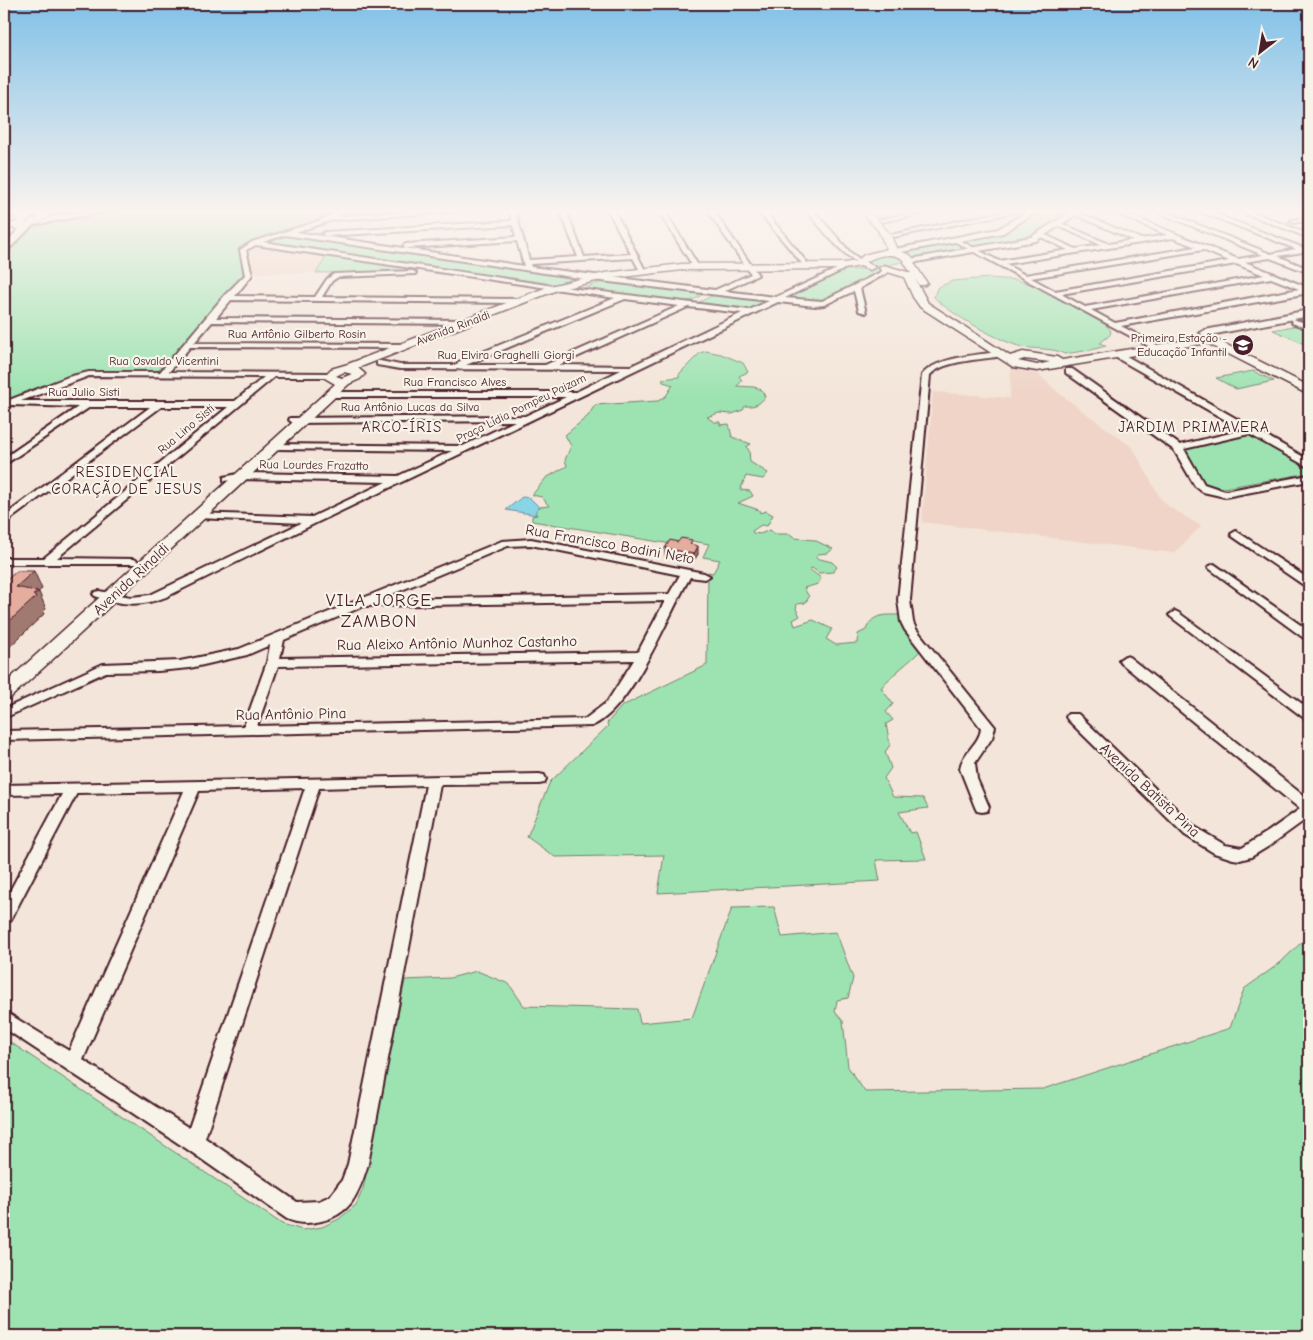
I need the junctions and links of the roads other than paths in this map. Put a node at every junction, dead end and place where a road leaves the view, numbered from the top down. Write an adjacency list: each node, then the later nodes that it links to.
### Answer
1 (248, 273): 27 (street)
2 (429, 273): 28 (street)
3 (452, 273): 21 (street)
4 (563, 273): 18 (street)
5 (626, 273): 18 (main road, Avenida Rinaldi)
6 (660, 273): 19 (main road, Avenida Rinaldi)
7 (754, 273): 24 (street)
8 (834, 273): 29 (street, Praça Lídia Pompeu Paizam)
9 (883, 273): 20 (street)
10 (897, 273): 46 (main road)
11 (916, 273): 48 (main road)
12 (1018, 273): 17 (street)
13 (1053, 273): 17 (street)
14 (1173, 273): 25 (street)
15 (1263, 273): 16 (street)
16 (1271, 276): 23 (street); 32 (street)
17 (1026, 277): 25 (street)
18 (593, 278): 19 (street); 21 (main road, Avenida Rinaldi)
19 (606, 280): 22 (main road, Avenida Rinaldi); 24 (street)
20 (856, 287): 29 (street); 33 (street)
21 (554, 288): 22 (street); 30 (main road, Avenida Rinaldi)
22 (566, 290): 26 (street); 50 (main road, Avenida Rinaldi)
23 (1308, 291): 40 (street)
24 (714, 292): 29 (street); 31 (street)
25 (1056, 292): 32 (street)
26 (624, 297): 31 (street); 52 (street)
27 (228, 298): 28 (street); 37 (street)
28 (317, 298): 30 (street)
29 (779, 300): 34 (street, Praça Lídia Pompeu Paizam)
30 (522, 301): 39 (main road, Avenida Rinaldi)
31 (687, 304): 34 (street); 53 (street)
32 (1085, 309): 40 (street)
33 (863, 310)
34 (749, 312): 54 (street, Praça Lídia Pompeu Paizam)
35 (1309, 313): 42 (street)
36 (1309, 318): 38 (street)
37 (210, 320): 39 (street); 43 (street)
38 (1295, 321): 41 (street); 42 (street)
39 (469, 322): 44 (main road, Avenida Rinaldi)
40 (1115, 325): 45 (street)
41 (1309, 327)
42 (1210, 337): 45 (main road); 60 (main road); 61 (main road)
43 (188, 345): 44 (street, Rua Antônio Gilberto Rosin); 56 (street)
44 (406, 346): 58 (main road, Avenida Rinaldi)
45 (1152, 346): 47 (main road); 51 (main road)
46 (999, 354): 49 (main road); 112 (street)
47 (1118, 354): 51 (main road); 70 (street)
48 (1023, 355): 49 (main road); 51 (main road)
49 (1012, 362): 51 (main road)
50 (380, 363): 52 (street, Rua Elvira Graghelli Giorgi); 58 (main road, Avenida Rinaldi)
51 (1042, 363)
52 (454, 367): 53 (street, Rua Elvira Graghelli Giorgi)
53 (548, 367): 54 (street, Rua Elvira Graghelli Giorgi)
54 (633, 368): 63 (street, Praça Lídia Pompeu Paizam)
55 (1069, 371): 73 (street)
56 (162, 374): 57 (street, Rua Osvaldo Vicentini); 67 (street, Rua Osvaldo Vicentini)
57 (272, 375): 59 (street, Rua Osvaldo Vicentini); 66 (street, Rua Lino Sisti)
58 (350, 375): 59 (main road); 62 (main road, Avenida Rinaldi)
59 (330, 377): 69 (main road, Avenida Rinaldi)
60 (1309, 385)
61 (1309, 391)
62 (331, 394): 63 (street, Rua Francisco Alves); 69 (main road, Avenida Rinaldi)
63 (578, 394): 68 (street, Praça Lídia Pompeu Paizam)
64 (88, 404): 65 (street, Rua Julio Sisti); 67 (street, Rua Julio Sisti); 74 (street)
65 (160, 404): 66 (street, Rua Julio Sisti); 81 (street)
66 (236, 404): 84 (street, Rua Lino Sisti)
67 (6, 405)
68 (527, 418): 69 (street, Rua Antônio Lucas da Silva); 72 (street, Praça Lídia Pompeu Paizam)
69 (298, 420): 71 (main road, Avenida Rinaldi); 76 (main road, Avenida Rinaldi)
70 (1249, 431): 73 (street); 75 (street)
71 (276, 446): 72 (street); 76 (main road, Avenida Rinaldi)
72 (465, 448): 78 (street, Praça Lídia Pompeu Paizam)
73 (1178, 448): 77 (street)
74 (4, 462)
75 (1309, 464)
76 (235, 477): 78 (street, Rua Lourdes Frazatto); 79 (main road, Avenida Rinaldi); 85 (main road, Avenida Rinaldi)
77 (1309, 478)
78 (399, 480): 80 (street, Praça Lídia Pompeu Paizam)
79 (198, 515): 80 (street); 90 (main road, Avenida Rinaldi)
80 (314, 520): 90 (street, Praça Lídia Pompeu Paizam)
81 (4, 521)
82 (1236, 534): 89 (street)
83 (4, 561): 84 (street)
84 (47, 561): 85 (street)
85 (134, 562): 90 (main road, Avenida Rinaldi)
86 (1214, 567): 94 (street)
87 (686, 573): 88 (street, Rua Francisco Bodini Neto); 91 (street); 92 (street, Rua Francisco Bodini Neto)
88 (704, 576)
89 (1309, 584)
90 (105, 597): 99 (main road, Avenida Rinaldi); 100 (main road, Avenida Rinaldi)
91 (672, 597): 92 (street); 96 (street)
92 (360, 603): 95 (street, Rua Francisco Bodini Neto)
93 (1174, 614): 102 (street)
94 (1309, 636)
95 (278, 638): 98 (street); 101 (street, Rua Francisco Bodini Neto)
96 (642, 656): 98 (street, Rua Aleixo Antônio Munhoz Castanho); 104 (street, Rua Antônio Pina)
97 (1125, 660): 113 (street)
98 (272, 662): 104 (street)
99 (4, 678)
100 (4, 694)
101 (4, 714)
102 (1309, 715)
103 (1073, 717): 113 (street, Avenida Batista Pina)
104 (249, 732): 105 (street, Rua Antônio Pina)
105 (4, 736)
106 (539, 779): 107 (street)
107 (434, 780): 108 (street); 117 (street)
108 (312, 784): 109 (street); 117 (street)
109 (193, 787): 110 (street); 116 (street)
110 (72, 789): 111 (street); 114 (street)
111 (4, 790)
112 (982, 807)
113 (1309, 809)
114 (4, 916)
115 (4, 1019): 116 (street)
116 (73, 1063): 117 (street)
117 (194, 1142)

